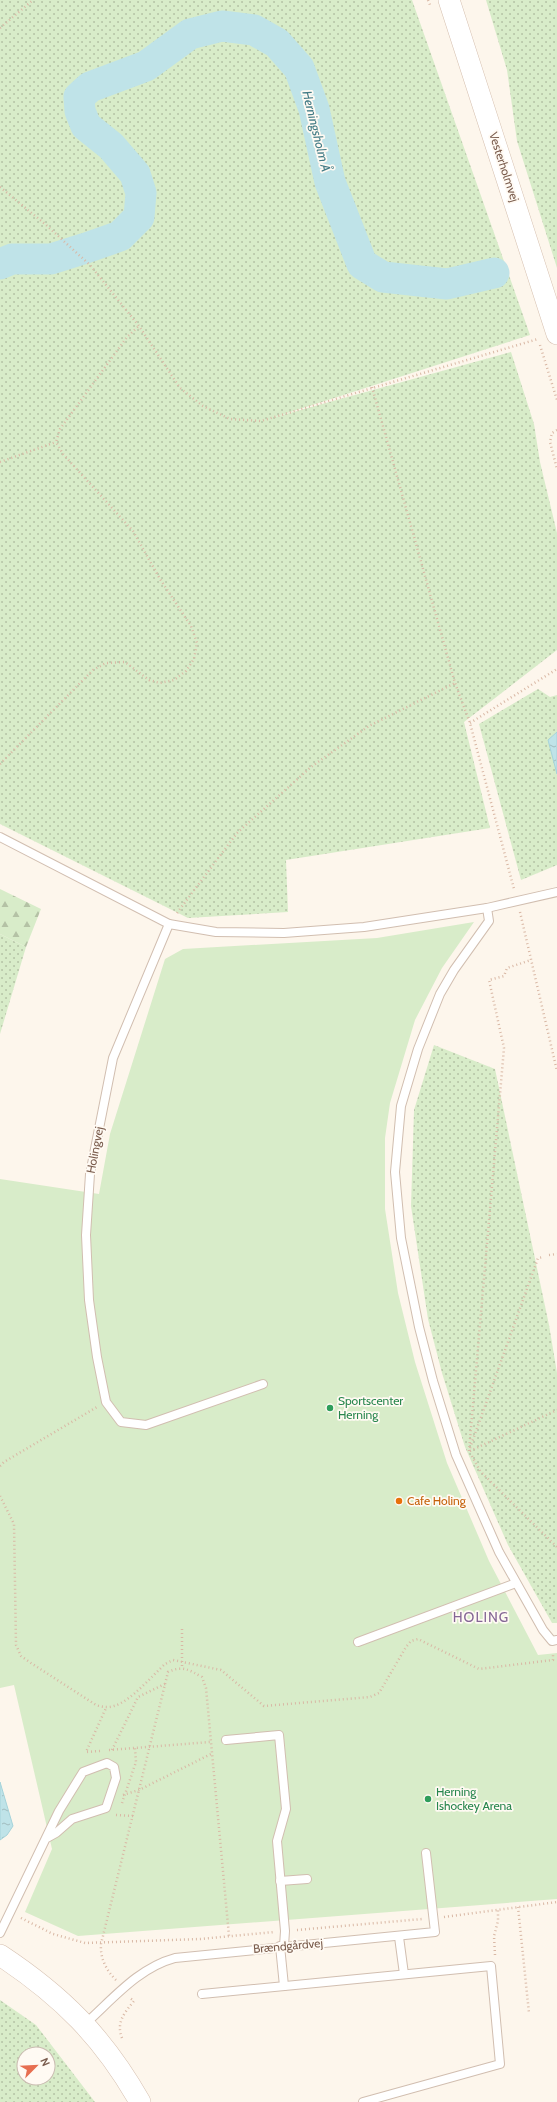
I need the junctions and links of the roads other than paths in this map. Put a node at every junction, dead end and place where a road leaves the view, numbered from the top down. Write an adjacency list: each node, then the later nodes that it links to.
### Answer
1 (450, 0): 2 (street, Vesterholmvej)
2 (548, 336)
3 (0, 837): 6 (lane)
4 (557, 892): 5 (lane)
5 (487, 908): 6 (lane); 8 (lane)
6 (168, 924): 7 (lane, Holingvej)
7 (263, 1384)
8 (516, 1583): 9 (lane); 10 (lane)
9 (555, 1640)
10 (358, 1642)
11 (226, 1740): 15 (lane)
12 (46, 1838): 12 (lane); 16 (lane)
13 (426, 1853): 17 (lane, Brændgårdvej)
14 (307, 1879): 15 (lane)
15 (280, 1881): 18 (lane)
16 (0, 1933)
17 (399, 1937): 18 (lane, Brændgårdvej); 20 (lane)
18 (282, 1946): 21 (lane); 23 (lane, Brændgårdvej)
19 (0, 1954): 23 (street)
20 (404, 1974): 21 (lane); 25 (lane)
21 (284, 1986): 22 (lane)
22 (202, 1994)
23 (85, 2024): 24 (street)
24 (140, 2102)
25 (363, 2102)

